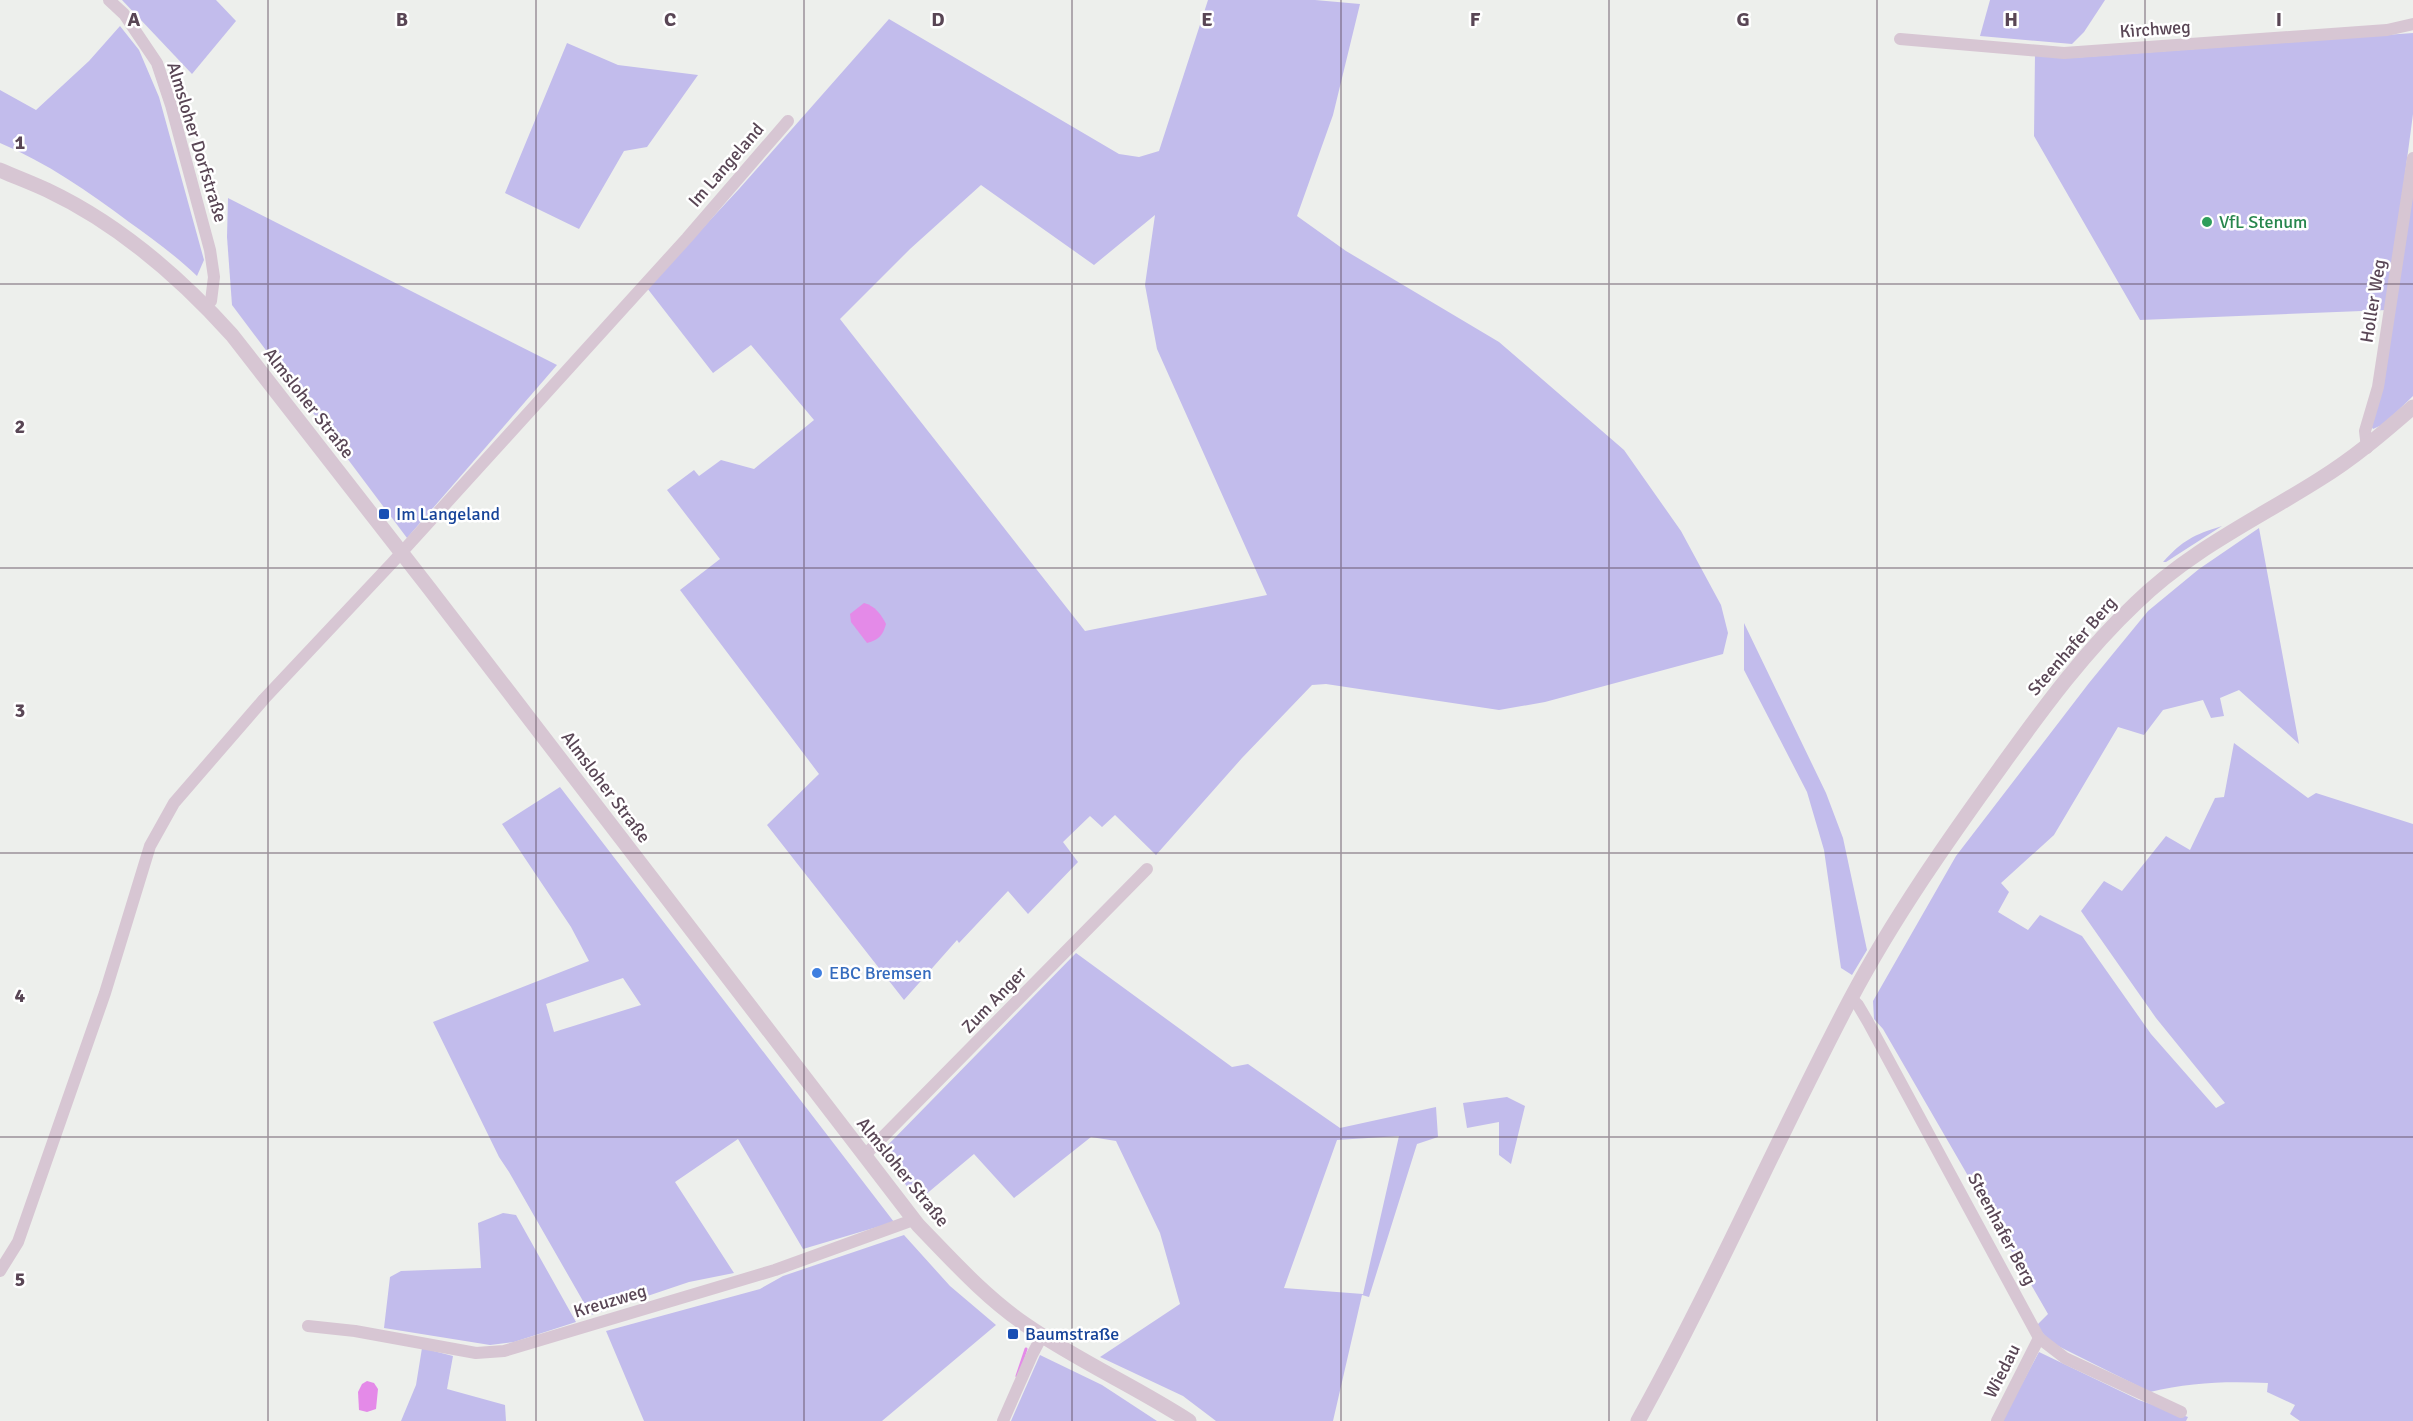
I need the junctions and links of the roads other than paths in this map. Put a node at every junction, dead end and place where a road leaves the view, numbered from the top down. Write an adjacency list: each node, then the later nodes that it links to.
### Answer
1 (109, 0): 7 (street, Almsloher Dorfstraße)
2 (2413, 24): 3 (street, Kirchweg)
3 (1900, 39)
4 (788, 121): 10 (street, Im Langeland)
5 (2413, 158): 9 (street, Holler Weg)
6 (0, 170): 7 (street, Almsloher Straße)
7 (206, 306): 10 (street, Almsloher Straße)
8 (2413, 407): 9 (street, Steenhafer Berg)
9 (2367, 448): 12 (street, Steenhafer Berg)
10 (401, 553): 13 (street, Almsloher Straße); 15 (street, Im Langeland)
11 (1147, 869): 13 (street, Zum Anger)
12 (1851, 998): 18 (street, Steenhafer Berg); 22 (street, Steenhafer Berg)
13 (864, 1156): 14 (street, Almsloher Straße)
14 (913, 1220): 16 (street, Kreuzweg); 17 (street, Almsloher Straße)
15 (0, 1271)
16 (308, 1326)
17 (1042, 1336): 20 (street); 21 (street, Almsloher Straße)
18 (2039, 1338): 19 (street, Steenhafer Berg); 23 (street, Wiedau)
19 (2181, 1412)
20 (1004, 1421)
21 (1189, 1421)
22 (1638, 1421)
23 (1997, 1421)

